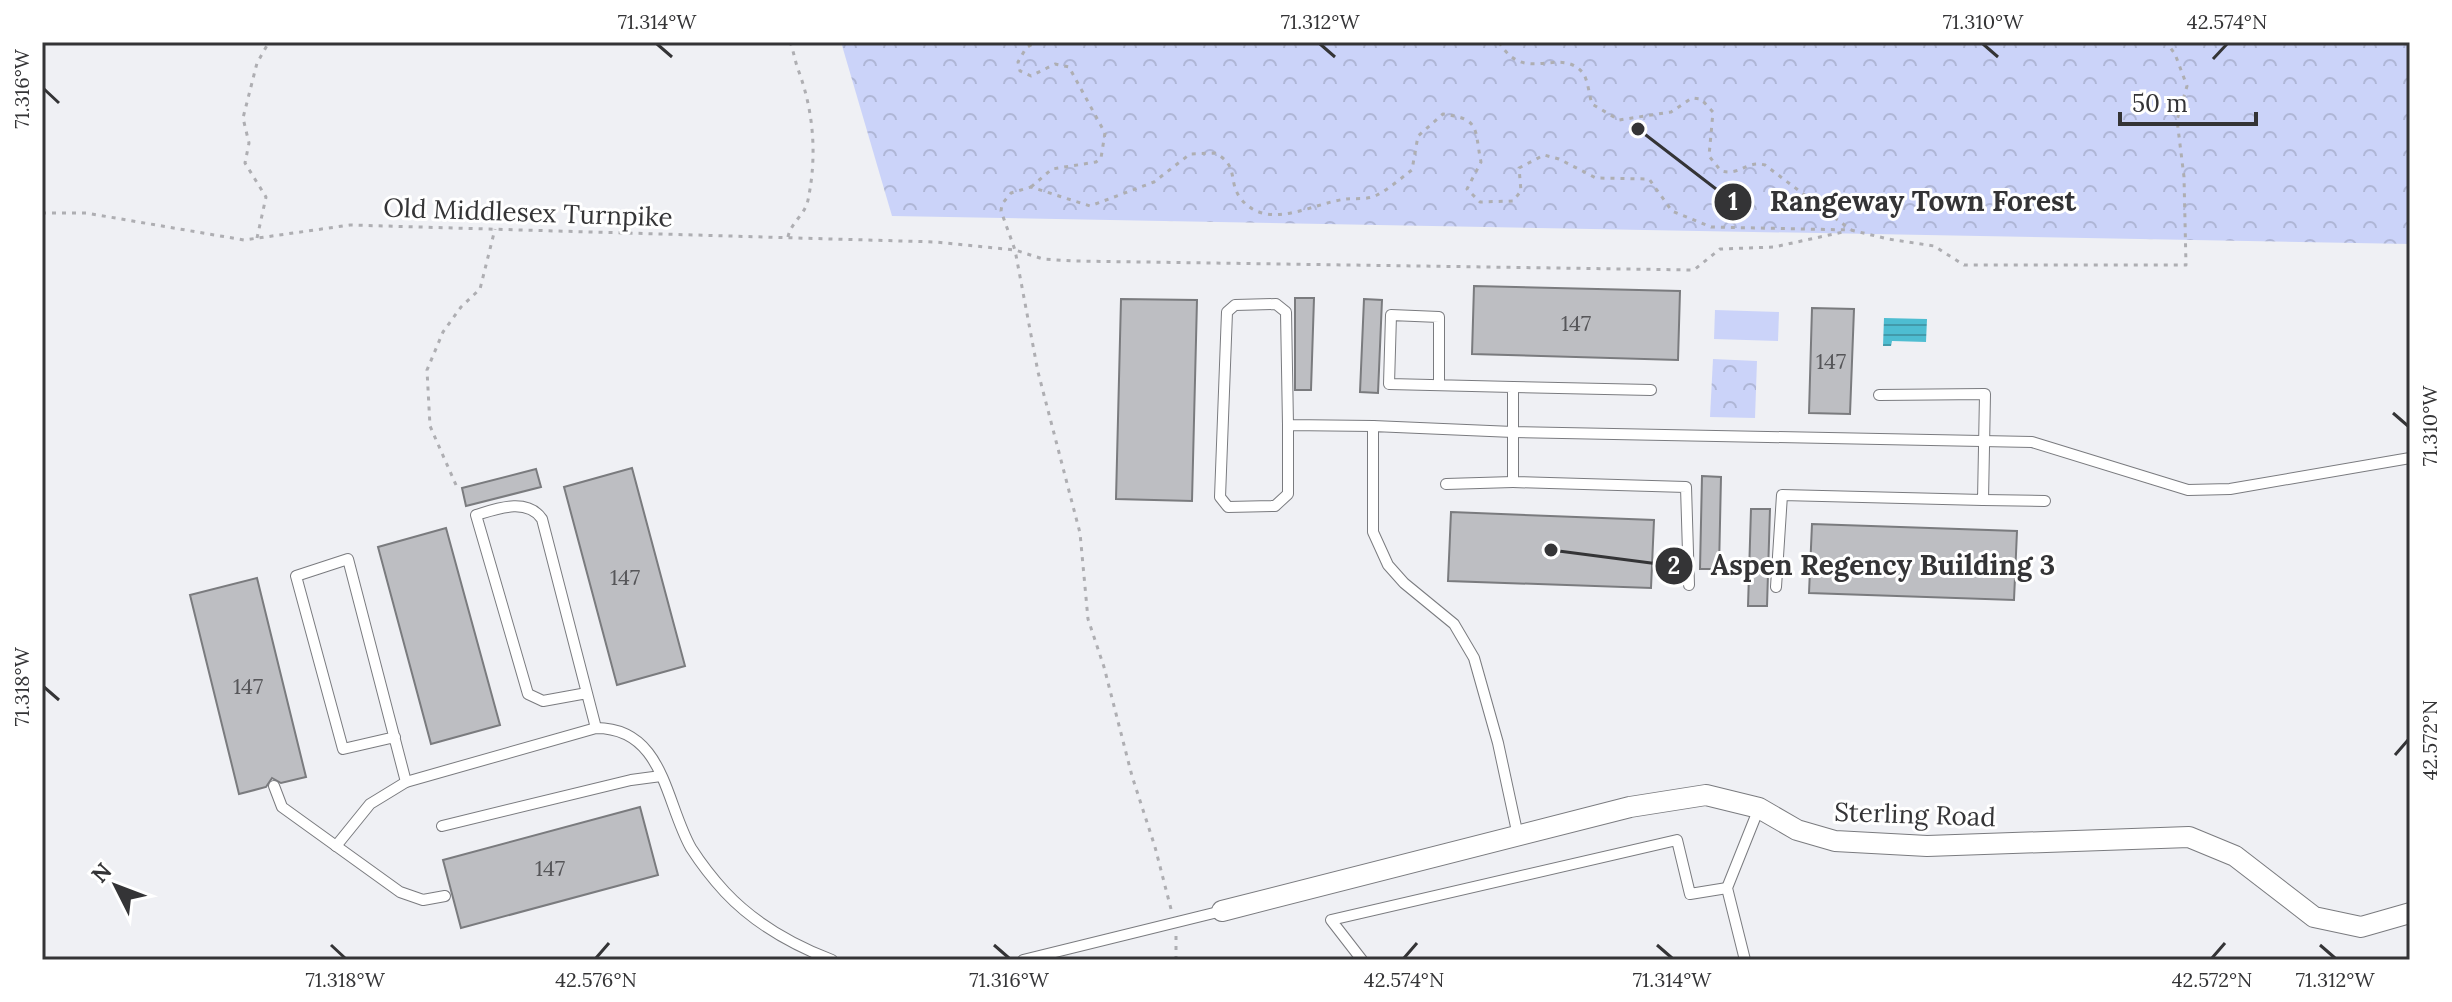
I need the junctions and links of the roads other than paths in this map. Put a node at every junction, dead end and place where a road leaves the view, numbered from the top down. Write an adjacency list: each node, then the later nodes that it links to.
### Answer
1 (1439, 385): 1 (lane); 2 (lane)
2 (1513, 387): 3 (lane); 7 (lane)
3 (1651, 390)
4 (1879, 395): 8 (lane)
5 (1288, 425): 5 (lane); 6 (lane)
6 (1373, 426): 7 (lane); 24 (lane)
7 (1513, 432): 8 (lane); 10 (lane)
8 (1984, 439): 9 (lane); 12 (lane)
9 (2410, 458)
10 (1513, 482): 11 (lane); 14 (lane)
11 (1446, 484)
12 (1983, 500): 13 (lane); 15 (lane)
13 (2045, 501)
14 (1689, 585)
15 (1776, 587)
16 (587, 693): 16 (lane); 17 (lane)
17 (596, 728): 19 (lane); 20 (lane)
18 (395, 737): 18 (lane); 20 (lane)
19 (661, 776): 23 (lane); 30 (lane)
20 (406, 782): 25 (lane)
21 (274, 786): 25 (lane)
22 (1759, 808): 24 (street, Sterling Road); 26 (lane); 29 (street, Sterling Road)
23 (442, 826)
24 (1518, 836): 28 (street, Sterling Road)
25 (336, 846): 27 (lane)
26 (1727, 888): 32 (lane); 33 (lane)
27 (445, 896)
28 (1222, 911): 31 (lane)
29 (2410, 913)
30 (832, 960)
31 (1023, 960)
32 (1362, 960)
33 (1745, 960)

